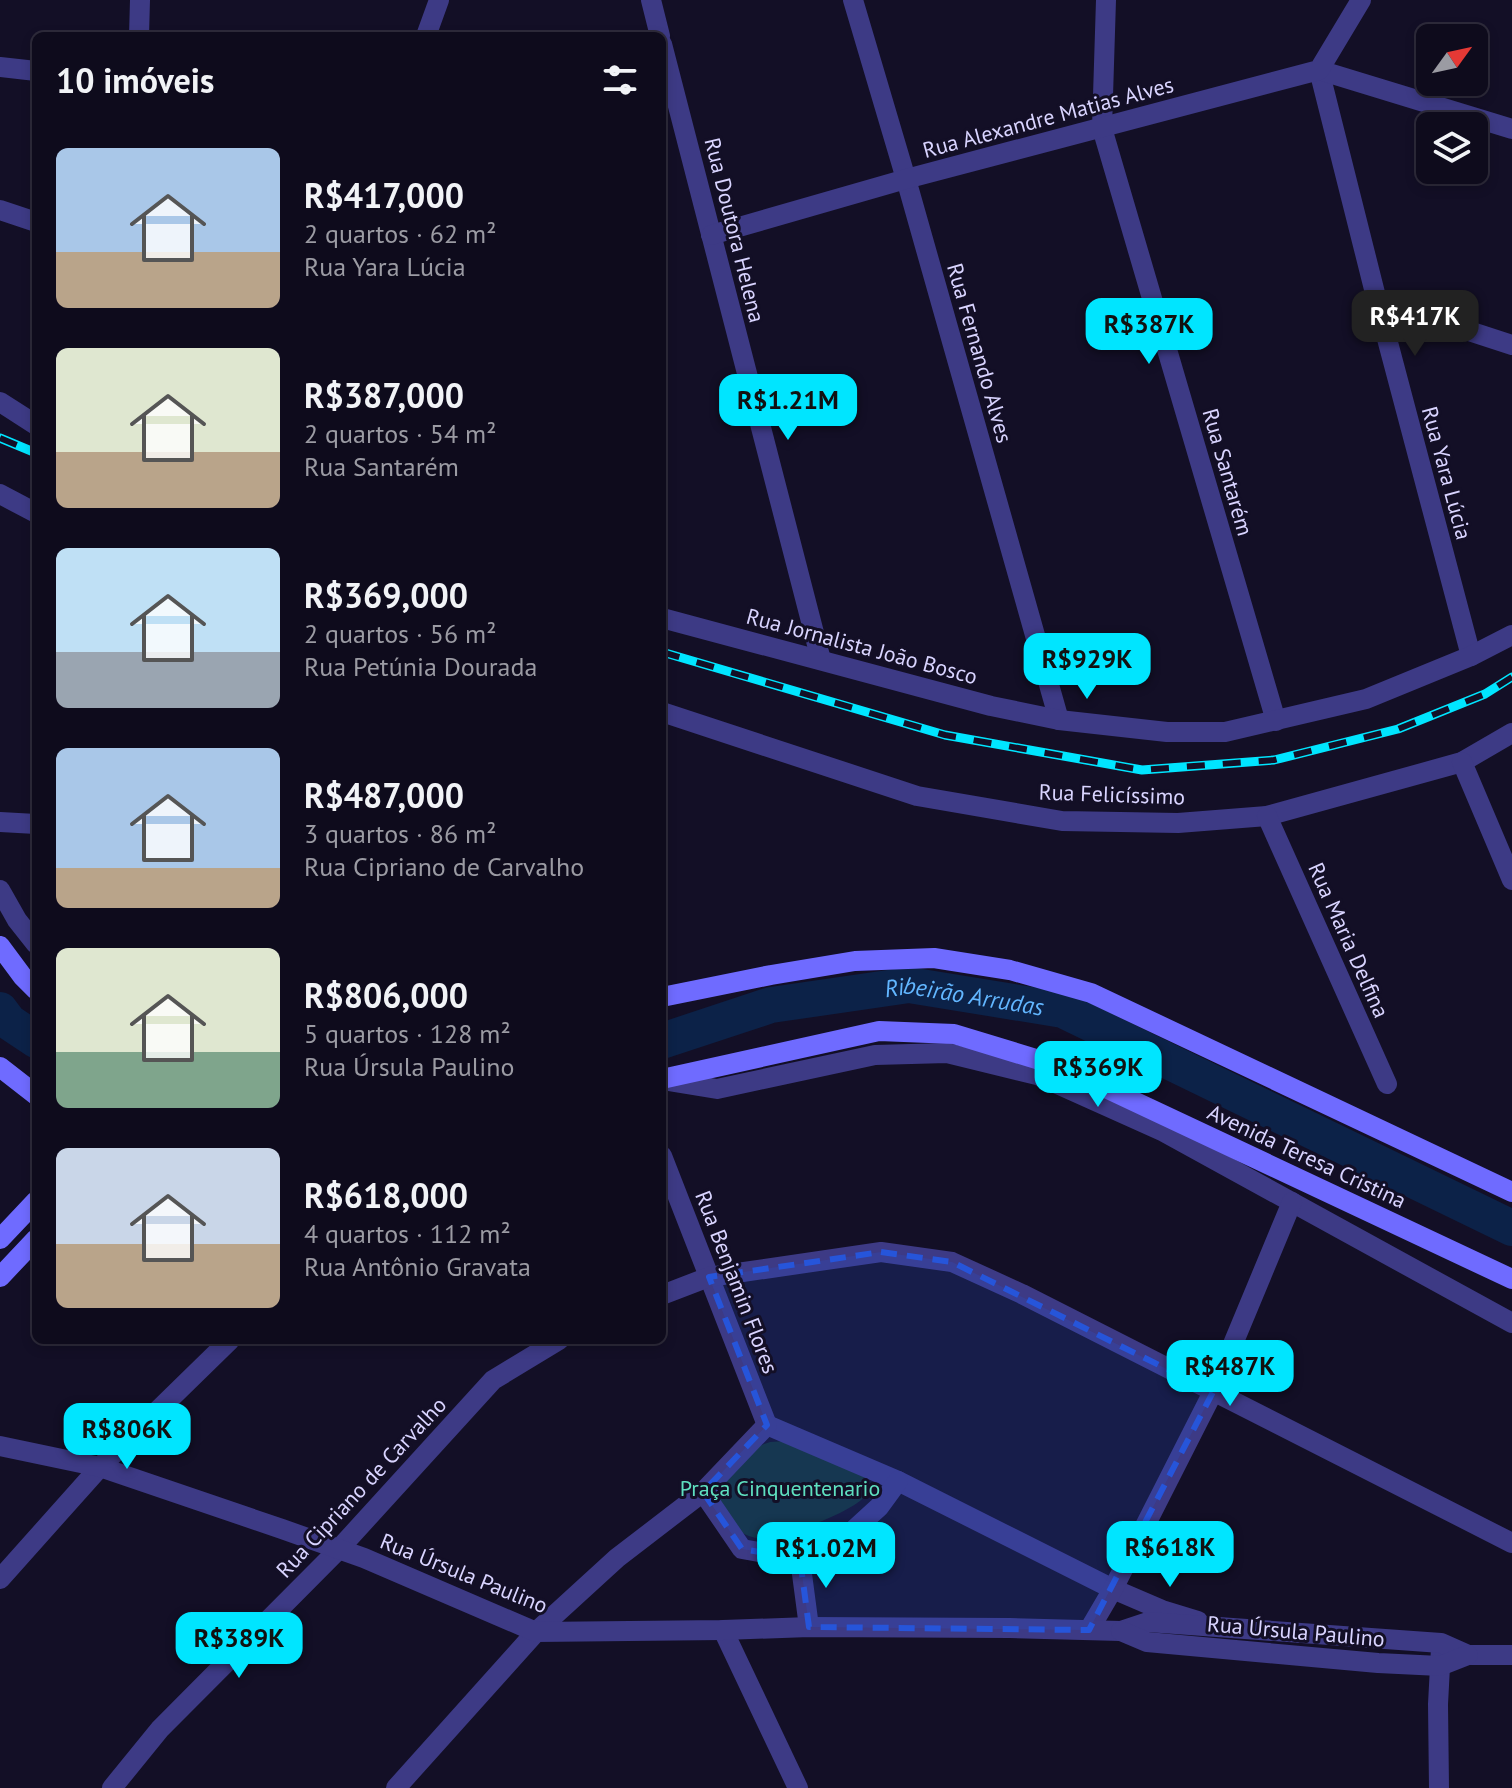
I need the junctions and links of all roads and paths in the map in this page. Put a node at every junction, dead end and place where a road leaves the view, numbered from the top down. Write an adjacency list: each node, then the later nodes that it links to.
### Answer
1 (140, 0): 7 (street)
2 (651, 0): 10 (street)
3 (853, 0): 17 (street, Rua Fernando Alves)
4 (1106, 0): 15 (street, Rua Santarém)
5 (1361, 0): 13 (street)
6 (438, 2): 8 (street); 9 (street)
7 (139, 32)
8 (427, 32)
9 (444, 32)
10 (659, 32)
11 (666, 60): 20 (street, Rua Doutora Helena)
12 (0, 67): 14 (street)
13 (1319, 70): 15 (street, Rua Alexandre Matias Alves); 16 (street); 21 (street, Rua Yara Lúcia)
14 (32, 71)
15 (1102, 128): 17 (street, Rua Alexandre Matias Alves); 33 (street, Rua Santarém)
16 (1512, 129)
17 (906, 179): 20 (street, Rua Alexandre Matias Alves); 32 (street, Rua Fernando Alves)
18 (0, 210): 19 (street)
19 (32, 221)
20 (711, 235): 30 (street, Rua Doutora Helena)
21 (1377, 301): 22 (street); 29 (street, Rua Yara Lúcia)
22 (1512, 345)
23 (0, 402): 24 (street)
24 (32, 422)
25 (0, 494): 26 (street)
26 (32, 511)
27 (666, 619): 30 (street, Rua Jornalista João Bosco)
28 (1512, 635): 29 (street, Rua Jornalista João Bosco)
29 (1471, 656): 33 (street, Rua Jornalista João Bosco)
30 (821, 660): 32 (street, Rua Jornalista João Bosco)
31 (666, 713): 36 (street, Rua Felicíssimo)
32 (1059, 720): 33 (street, Rua Jornalista João Bosco)
33 (1276, 721)
34 (1512, 733): 35 (street, Rua Felicíssimo)
35 (1462, 762): 36 (street, Rua Felicíssimo); 39 (street)
36 (1267, 816): 48 (street, Rua Maria Delfina)
37 (0, 822): 38 (street)
38 (32, 824)
39 (1512, 880)
40 (0, 890): 41 (street)
41 (32, 939)
42 (0, 946): 43 (main road)
43 (32, 986)
44 (666, 996): 51 (main road)
45 (0, 1067): 49 (main road)
46 (666, 1079): 58 (main road, Avenida Teresa Cristina)
47 (666, 1081): 52 (street)
48 (1387, 1084)
49 (32, 1092)
50 (666, 1166): 57 (street, Rua Benjamin Flores)
51 (1512, 1192)
52 (1292, 1202): 60 (street); 63 (street)
53 (32, 1205): 54 (main road)
54 (0, 1239)
55 (32, 1243): 56 (main road)
56 (0, 1277)
57 (709, 1277): 59 (street); 63 (street); 64 (street, Rua Benjamin Flores)
58 (1512, 1279)
59 (666, 1293)
60 (1512, 1323)
61 (226, 1344): 66 (street)
62 (552, 1344): 70 (street, Rua Cipriano de Carvalho)
63 (1213, 1392): 69 (street); 73 (street)
64 (767, 1425): 67 (street); 68 (street)
65 (0, 1446): 66 (street, Rua Úrsula Paulino)
66 (100, 1467): 70 (street, Rua Úrsula Paulino); 72 (street)
67 (898, 1481): 71 (street); 73 (street)
68 (703, 1492): 71 (street); 79 (street)
69 (1512, 1543)
70 (339, 1549): 79 (street, Rua Úrsula Paulino); 84 (street, Rua Cipriano de Carvalho)
71 (800, 1559): 75 (street)
72 (0, 1579)
73 (1113, 1589): 74 (street); 77 (street)
74 (1213, 1626): 78 (street, Rua Úrsula Paulino); 80 (street, Rua Úrsula Paulino)
75 (809, 1627): 76 (street, Rua Úrsula Paulino); 77 (street, Rua Úrsula Paulino)
76 (723, 1630): 79 (street, Rua Úrsula Paulino); 86 (street)
77 (1089, 1630): 78 (street, Rua Úrsula Paulino)
78 (1121, 1631): 83 (street, Rua Úrsula Paulino)
79 (536, 1632): 85 (street)
80 (1441, 1643): 81 (street, Rua Úrsula Paulino); 83 (street)
81 (1468, 1655): 82 (street, Rua Úrsula Paulino); 83 (street, Rua Úrsula Paulino)
82 (1512, 1655)
83 (1440, 1666): 87 (street)
84 (112, 1788)
85 (396, 1788)
86 (798, 1788)
87 (1439, 1788)

